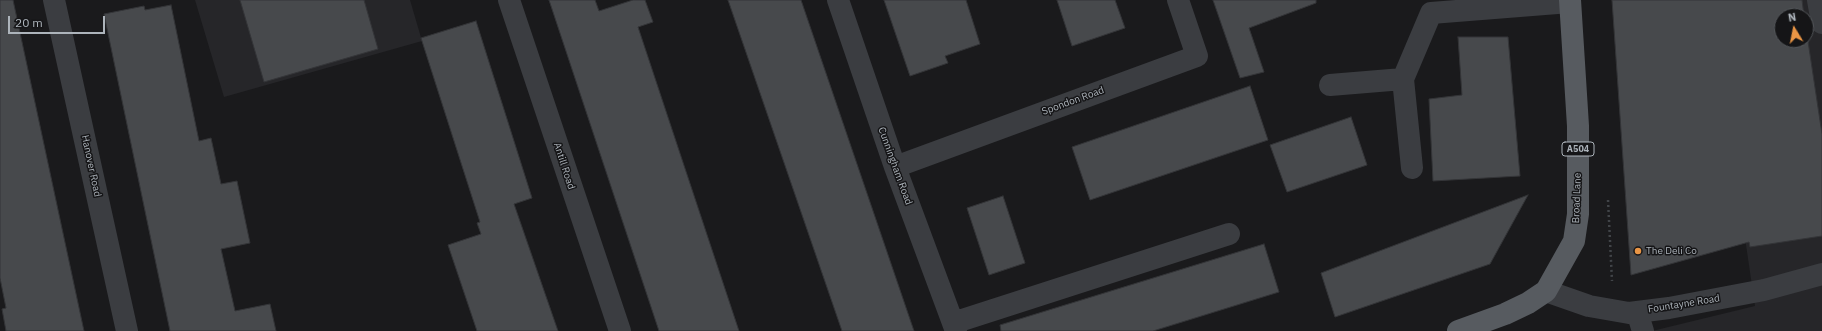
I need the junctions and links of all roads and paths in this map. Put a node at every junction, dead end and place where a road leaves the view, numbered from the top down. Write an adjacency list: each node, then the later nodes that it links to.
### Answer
1 (54, 0): 18 (street, Hanover Road)
2 (509, 0): 19 (street, Antill Road)
3 (838, 0): 11 (street, Cunningham Road)
4 (1178, 0): 11 (street, Spondon Road)
5 (1818, 0): 8 (street)
6 (1570, 1): 7 (street); 15 (main road, Broad Lane / A504)
7 (1430, 6): 9 (street)
8 (1822, 23)
9 (1403, 79): 10 (street); 12 (street)
10 (1330, 85)
11 (895, 167): 17 (street, Cunningham Road)
12 (1412, 168)
13 (1229, 234): 17 (street)
14 (1822, 274): 16 (street, Fountayne Road)
15 (1546, 291): 16 (street, Fountayne Road); 20 (main road, Broad Lane / A504)
16 (1640, 321)
17 (955, 327)
18 (127, 331)
19 (620, 331)
20 (1458, 331)

